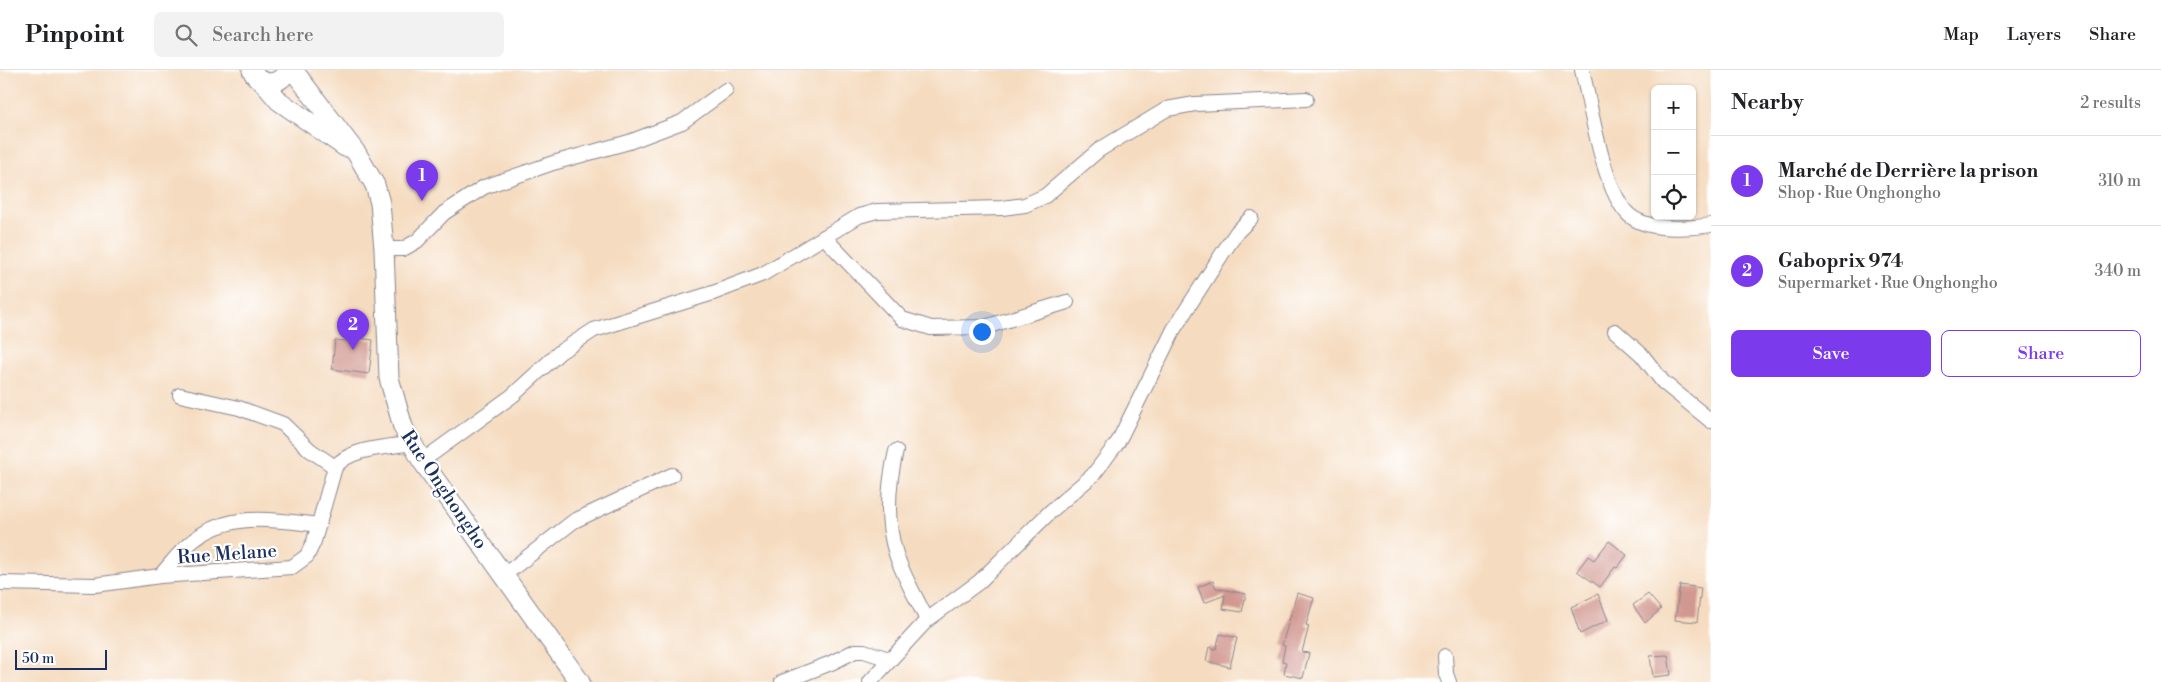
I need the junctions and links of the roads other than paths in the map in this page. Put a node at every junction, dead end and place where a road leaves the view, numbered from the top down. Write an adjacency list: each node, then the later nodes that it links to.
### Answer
1 (288, 70): 4 (main road)
2 (293, 70): 7 (main road, Rue Onghongho)
3 (1582, 70): 9 (street)
4 (253, 75): 7 (main road)
5 (726, 90): 11 (street)
6 (1306, 99): 10 (street)
7 (357, 154): 11 (main road, Rue Onghongho)
8 (1252, 218): 25 (street)
9 (1711, 224)
10 (824, 237): 12 (street); 18 (street)
11 (384, 249): 16 (main road, Rue Onghongho)
12 (1067, 302)
13 (1615, 331): 15 (street)
14 (180, 395): 19 (street)
15 (1711, 421)
16 (411, 443): 18 (main road, Rue Onghongho); 19 (street)
17 (896, 450): 25 (street)
18 (422, 460): 22 (main road, Rue Onghongho)
19 (335, 466): 21 (street, Rue Melane)
20 (672, 475): 22 (street)
21 (319, 525): 23 (street); 23 (street, Rue Melane)
22 (504, 575): 28 (main road, Rue Onghongho)
23 (160, 576): 24 (street, Rue Melane)
24 (0, 583)
25 (927, 620): 27 (street)
26 (1445, 656): 31 (street)
27 (889, 660): 29 (street); 30 (street)
28 (580, 682)
29 (782, 682)
30 (870, 682)
31 (1449, 682)

